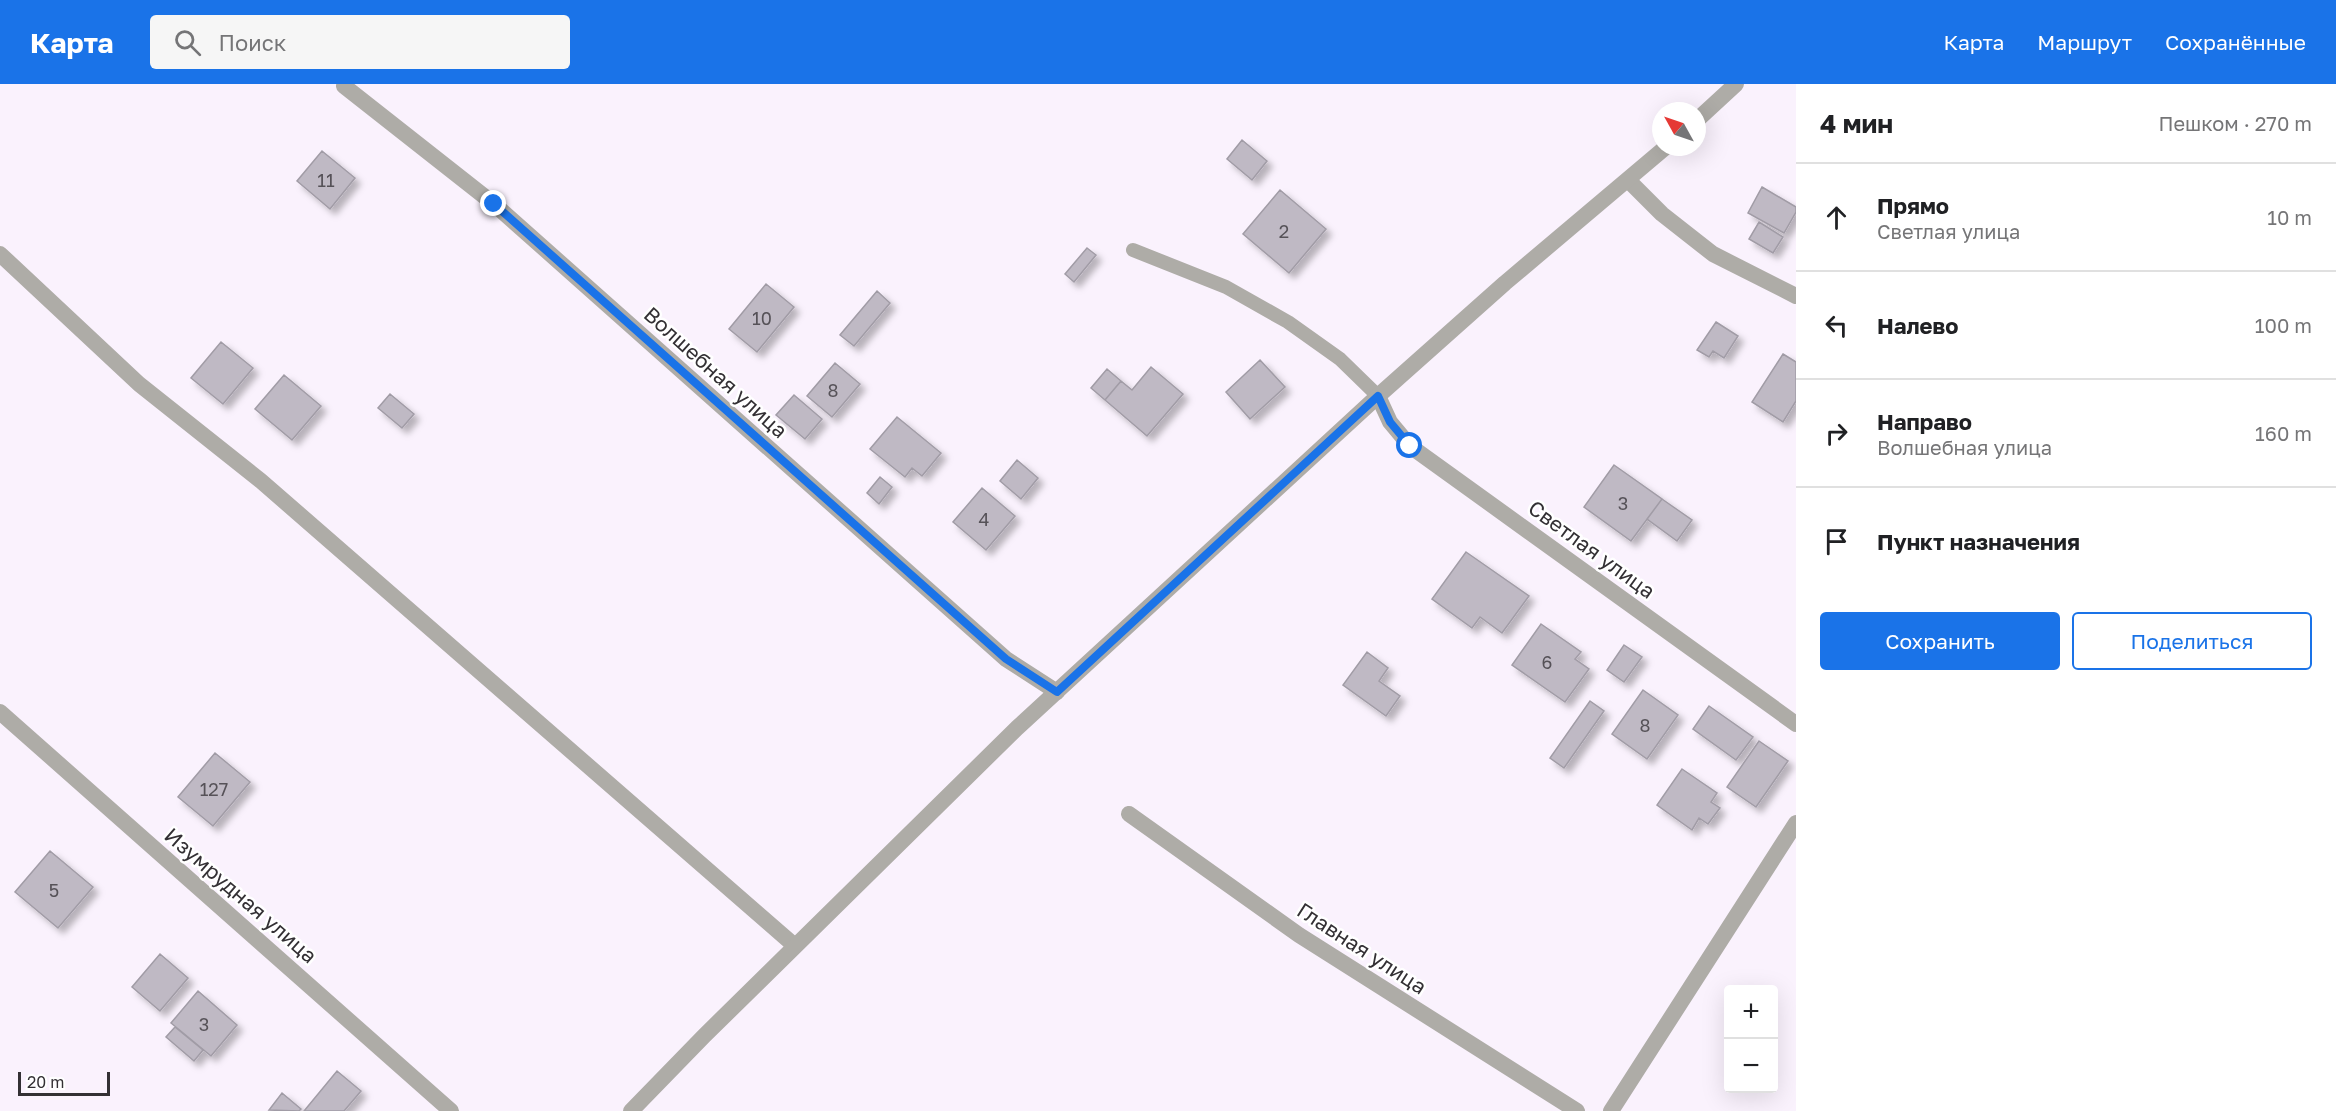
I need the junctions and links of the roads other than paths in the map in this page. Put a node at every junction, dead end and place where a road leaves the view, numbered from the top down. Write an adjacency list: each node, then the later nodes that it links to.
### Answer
1 (1736, 84): 3 (street)
2 (344, 86): 10 (street, Волшебная улица)
3 (1706, 112)
4 (1656, 156): 5 (street)
5 (1628, 180): 8 (street); 9 (street)
6 (1133, 250): 9 (lane)
7 (0, 254): 15 (street)
8 (1796, 297)
9 (1378, 396): 10 (street); 12 (street, Светлая улица)
10 (1057, 692): 15 (street)
11 (0, 712): 16 (street, Изумрудная улица)
12 (1796, 723)
13 (1129, 814): 18 (street, Главная улица)
14 (1796, 823): 19 (street)
15 (795, 946): 17 (street)
16 (451, 1111)
17 (632, 1111)
18 (1576, 1111)
19 (1611, 1111)

